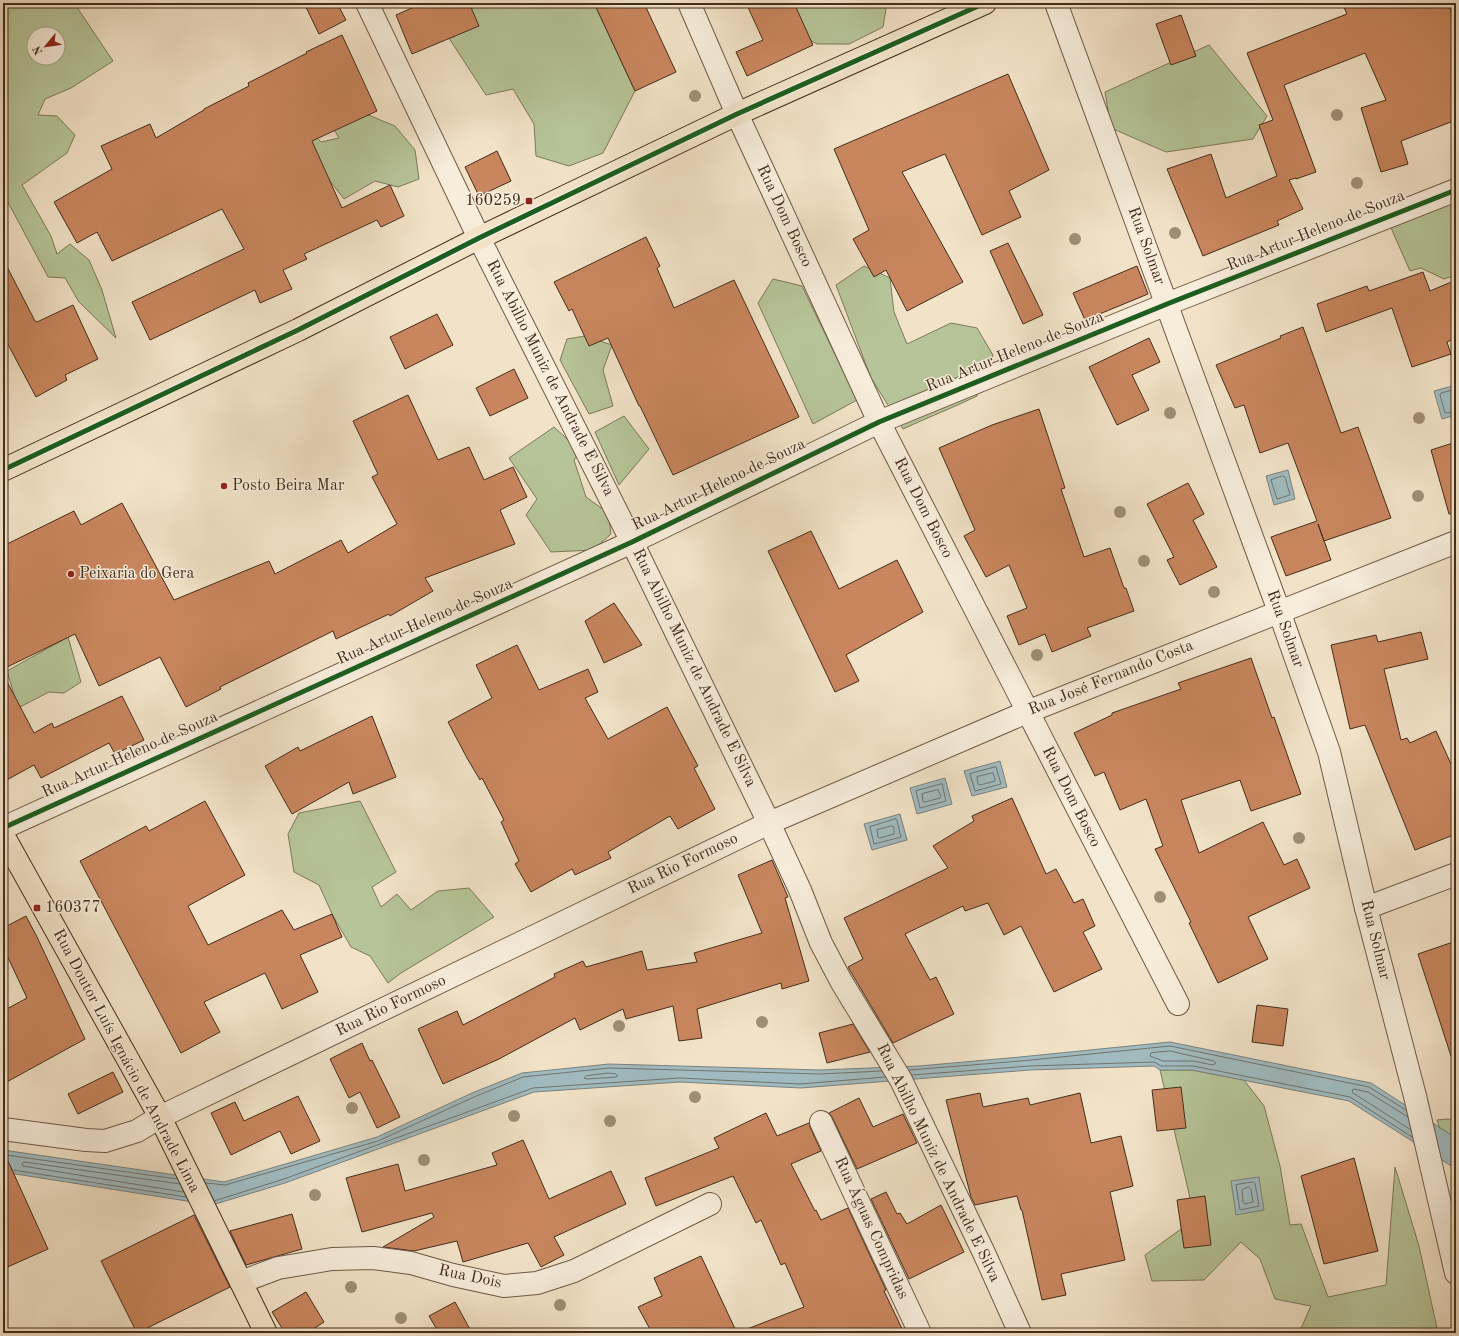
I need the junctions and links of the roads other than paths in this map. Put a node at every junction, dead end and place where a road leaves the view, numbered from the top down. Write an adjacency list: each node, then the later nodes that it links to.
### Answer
1 (368, 3): 7 (street, Rua Abilho Muniz de Andrade E Silva)
2 (689, 3): 5 (street, Rua Dom Bosco)
3 (985, 3): 5 (main road)
4 (1056, 3): 8 (street, Rua Solmar)
5 (737, 114): 7 (main road); 9 (street, Rua Dom Bosco)
6 (1456, 190): 8 (street, Rua Artur Heleno de Souza)
7 (479, 238): 10 (main road); 11 (street, Rua Abilho Muniz de Andrade E Silva)
8 (1167, 304): 9 (street, Rua Artur Heleno de Souza); 13 (street, Rua Solmar)
9 (879, 422): 11 (street, Rua Artur Heleno de Souza); 14 (street, Rua Dom Bosco)
10 (3, 470)
11 (632, 542): 15 (street, Rua Abilho Muniz de Andrade E Silva); 16 (street, Rua Artur Heleno de Souza)
12 (1456, 542): 13 (street, Rua José Fernando Costa)
13 (1279, 611): 14 (street, Rua José Fernando Costa); 19 (street, Rua Solmar)
14 (1027, 712): 15 (street, Rua José Fernando Costa); 20 (street, Rua Dom Bosco)
15 (768, 823): 21 (street, Rua Rio Formoso); 29 (street, Rua Abilho Muniz de Andrade E Silva)
16 (3, 828)
17 (3, 835): 21 (main road, Rua Doutor Luís Ignácio de Andrade Lima)
18 (1456, 874): 19 (street)
19 (1366, 908): 25 (street, Rua Solmar)
20 (1178, 1004)
21 (160, 1117): 23 (street, Rua Rio Formoso); 26 (main road, Rua Doutor Luís Ignácio de Andrade Lima)
22 (821, 1122): 28 (street, Rua Águas Compridas)
23 (5, 1126)
24 (710, 1204): 26 (street, Rua Dois)
25 (1456, 1273)
26 (241, 1282): 27 (main road, Rua Doutor Luís Ignácio de Andrade Lima)
27 (266, 1333)
28 (920, 1333)
29 (1020, 1333)

